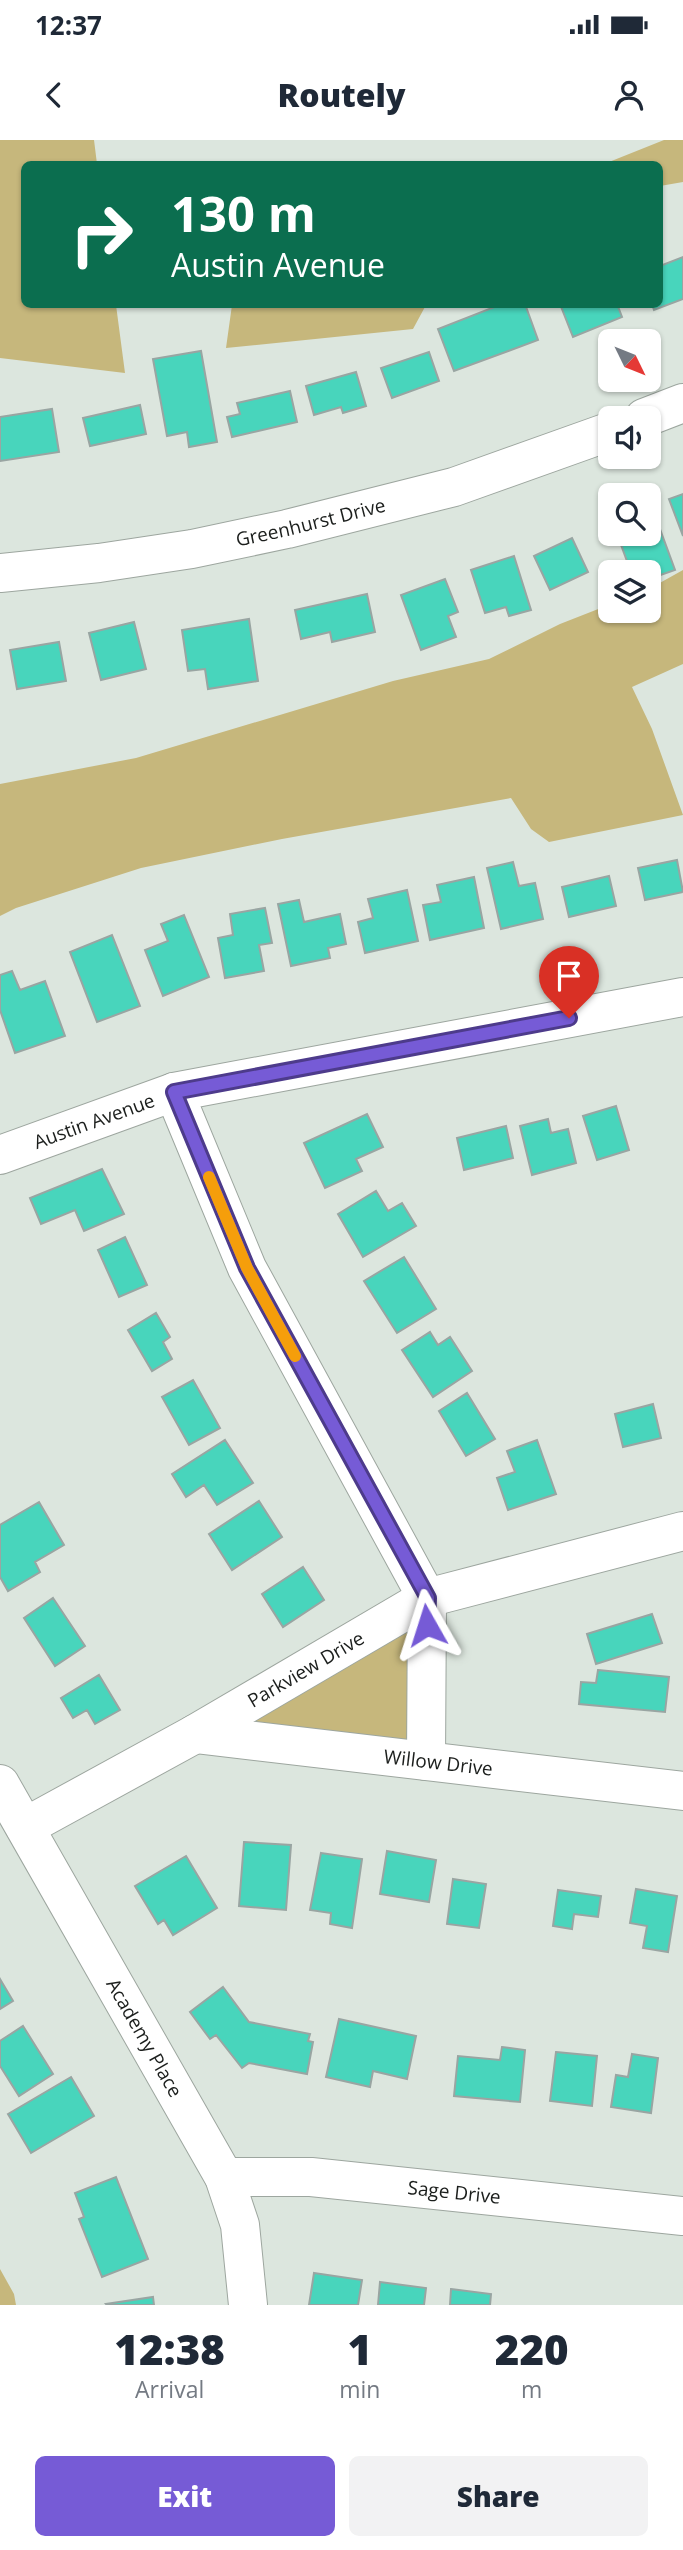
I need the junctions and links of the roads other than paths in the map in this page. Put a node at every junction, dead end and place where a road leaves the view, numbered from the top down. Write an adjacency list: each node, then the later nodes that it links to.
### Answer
1 (683, 403): 2 (street)
2 (661, 411)
3 (598, 436): 4 (street, Greenhurst Drive)
4 (0, 573)
5 (683, 997): 6 (street, Austin Avenue)
6 (174, 1092): 7 (street, Austin Avenue); 9 (street)
7 (0, 1155)
8 (683, 1531): 9 (street, Parkview Drive)
9 (428, 1598): 10 (street, Parkview Drive); 11 (street)
10 (195, 1734): 11 (street, Willow Drive); 14 (street, Parkview Drive)
11 (426, 1761): 13 (street, Willow Drive)
12 (0, 1784): 14 (street, Academy Place)
13 (683, 1791)
14 (25, 1828): 15 (street, Academy Place)
15 (223, 2177): 16 (street, Sage Drive); 17 (street, Academy Place)
16 (683, 2216)
17 (248, 2305)

